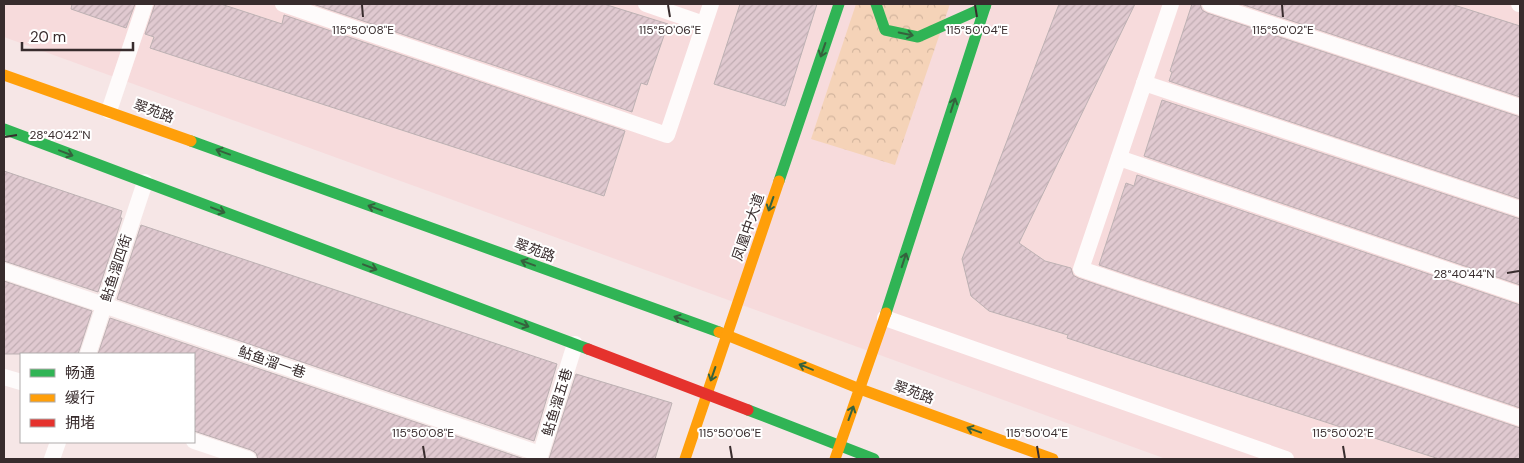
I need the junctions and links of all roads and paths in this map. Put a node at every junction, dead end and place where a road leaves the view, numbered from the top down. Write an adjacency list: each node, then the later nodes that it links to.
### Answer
1 (145, 4): 14 (lane)
2 (283, 4): 10 (lane)
3 (646, 4): 10 (lane)
4 (711, 4): 10 (lane)
5 (839, 4): 23 (main road, 凤凰中大道, one-way to 23)
6 (876, 4): 9 (main road, one-way to 9)
7 (1171, 4): 12 (lane)
8 (1210, 4): 13 (lane)
9 (985, 6): 22 (main road, one-way to 9)
10 (704, 24)
11 (4, 74): 14 (main road, 翠苑路)
12 (1144, 83): 16 (lane); 18 (lane)
13 (1520, 107)
14 (109, 111): 23 (main road, 翠苑路, one-way to 14)
15 (4, 129): 17 (main road, one-way to 17)
16 (1119, 158): 20 (lane); 30 (lane)
17 (145, 182): 21 (lane, 鲇鱼溜四街); 24 (main road, one-way to 24)
18 (1520, 209)
19 (4, 271): 21 (lane, 鲇鱼溜一巷)
20 (1520, 295)
21 (104, 305): 25 (lane, 鲇鱼溜四街); 34 (lane, 鲇鱼溜一巷)
22 (885, 318): 28 (main road); 41 (lane)
23 (727, 335): 28 (main road, 翠苑路, one-way to 23); 29 (main road, 凤凰中大道, one-way to 29)
24 (574, 344): 29 (main road); 34 (lane, 鲇鱼溜五巷)
25 (88, 353)
26 (4, 377): 27 (lane)
27 (20, 382)
28 (860, 389): 33 (main road, one-way to 28); 40 (main road, 翠苑路, one-way to 28)
29 (706, 394): 33 (main road); 37 (main road, 凤凰中大道)
30 (1520, 418)
31 (195, 441): 36 (lane)
32 (58, 443): 35 (lane)
33 (839, 447): 38 (main road); 39 (main road)
34 (540, 457)
35 (52, 459)
36 (248, 459)
37 (686, 459)
38 (835, 459)
39 (874, 459)
40 (1053, 459)
41 (1286, 459)

